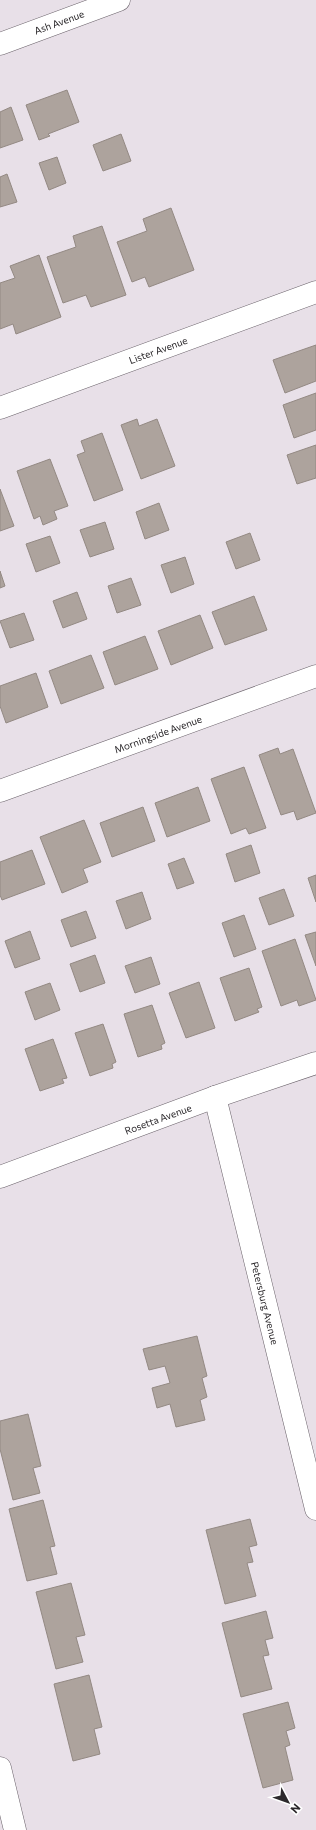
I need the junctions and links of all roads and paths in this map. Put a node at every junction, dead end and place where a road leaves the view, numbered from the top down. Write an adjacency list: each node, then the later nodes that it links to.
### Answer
1 (119, 0): 2 (street, Ash Avenue)
2 (0, 44)
3 (316, 292): 4 (street, Lister Avenue)
4 (0, 408)
5 (316, 676): 6 (street, Morningside Avenue)
6 (0, 791)
7 (316, 1063): 8 (street, Rosetta Avenue)
8 (215, 1098): 9 (street, Rosetta Avenue); 10 (street, Petersburg Avenue)
9 (0, 1177)
10 (316, 1509)
11 (0, 1768): 12 (street)
12 (15, 1830)

